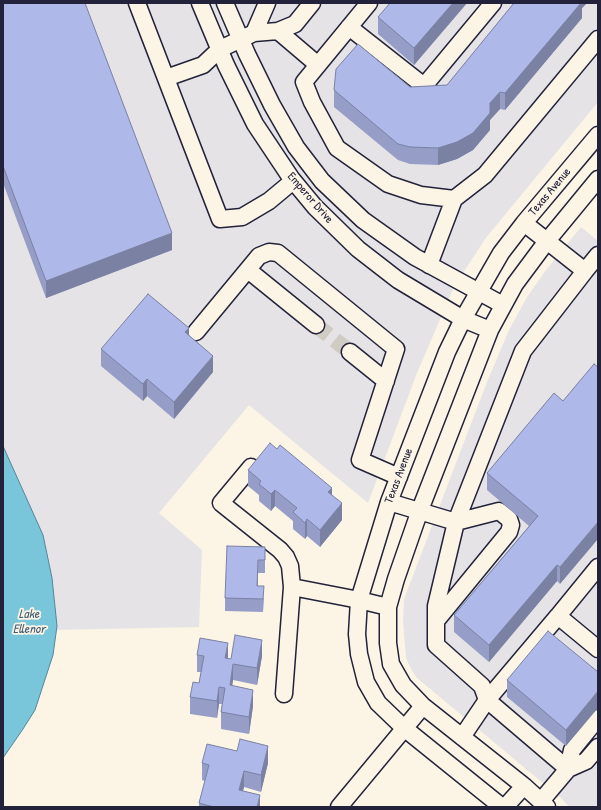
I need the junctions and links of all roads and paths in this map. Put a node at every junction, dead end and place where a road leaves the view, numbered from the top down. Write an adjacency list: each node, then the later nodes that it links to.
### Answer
1 (137, 3): 14 (street)
2 (200, 3): 12 (street, Emperor Drive)
3 (225, 3): 10 (street, Emperor Drive)
4 (267, 3): 10 (street)
5 (312, 3): 9 (street)
6 (369, 3): 8 (street)
7 (493, 3): 8 (street)
8 (349, 27): 13 (street)
9 (278, 31): 10 (street); 13 (street)
10 (247, 36): 12 (street); 22 (street, Emperor Drive)
11 (598, 39): 18 (street)
12 (220, 49): 14 (street); 17 (street, Emperor Drive)
13 (318, 65): 18 (street)
14 (166, 78): 17 (street)
15 (598, 135): 19 (street, Texas Avenue)
16 (598, 179): 20 (street)
17 (293, 181): 27 (street, Emperor Drive)
18 (454, 198): 22 (street)
19 (524, 223): 20 (street); 25 (street, Texas Avenue)
20 (547, 242): 24 (street); 26 (street)
21 (598, 255): 24 (street)
22 (428, 264): 25 (street, Emperor Drive)
23 (248, 270): 28 (street); 30 (street); 32 (street)
24 (585, 271): 37 (street)
25 (478, 292): 26 (street, Emperor Drive); 27 (street, Texas Avenue)
26 (503, 305): 29 (street)
27 (463, 319): 29 (street, Emperor Drive); 34 (street, Texas Avenue)
28 (316, 325)
29 (490, 330): 36 (street)
30 (196, 332)
31 (350, 352): 32 (street)
32 (386, 381): 34 (street)
33 (251, 466): 39 (street)
34 (399, 477): 35 (street, Texas Avenue)
35 (389, 502): 36 (street); 40 (street, Texas Avenue)
36 (420, 510): 37 (street); 41 (street)
37 (456, 522): 43 (street); 43 (street)
38 (598, 567): 42 (street)
39 (292, 587): 40 (street); 45 (street)
40 (359, 600): 41 (street); 49 (street, Texas Avenue)
41 (388, 607): 47 (street)
42 (558, 616): 44 (street); 46 (street)
43 (436, 621): 46 (street)
44 (598, 649)
45 (284, 694)
46 (487, 700): 50 (street); 52 (street)
47 (423, 706): 49 (street); 50 (street)
48 (598, 718): 52 (street)
49 (404, 728): 55 (street); 56 (street, Texas Avenue)
50 (462, 737): 53 (street)
51 (598, 747): 52 (street)
52 (568, 769): 54 (street)
53 (524, 786): 54 (street); 57 (street)
54 (544, 804)
55 (339, 807)
56 (502, 807)
57 (506, 807)

